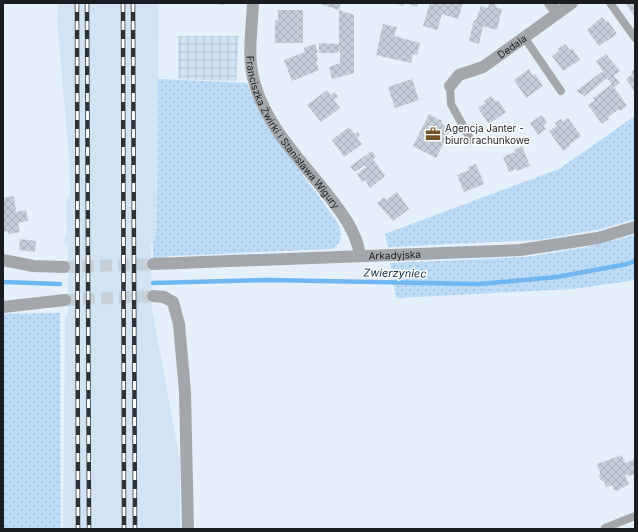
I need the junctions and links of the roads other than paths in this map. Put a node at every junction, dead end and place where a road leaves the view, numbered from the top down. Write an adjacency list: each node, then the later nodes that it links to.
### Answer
1 (253, 3): 12 (street, Franciszka Żwirki i Stanisława Wigury)
2 (550, 3): 5 (street)
3 (572, 3): 5 (street, Dedala)
4 (610, 3): 7 (lane)
5 (558, 13): 6 (street, Dedala)
6 (524, 37): 8 (street, Dedala); 9 (lane)
7 (635, 38)
8 (450, 86): 10 (lane)
9 (560, 91)
10 (472, 140)
11 (635, 227): 12 (street, Arkadyjska)
12 (360, 256): 14 (street, Arkadyjska)
13 (3, 260): 15 (street)
14 (153, 264)
15 (64, 267)
16 (153, 296): 21 (street)
17 (65, 300): 18 (street)
18 (3, 307)
19 (635, 516): 20 (lane)
20 (605, 528)
21 (188, 529)

